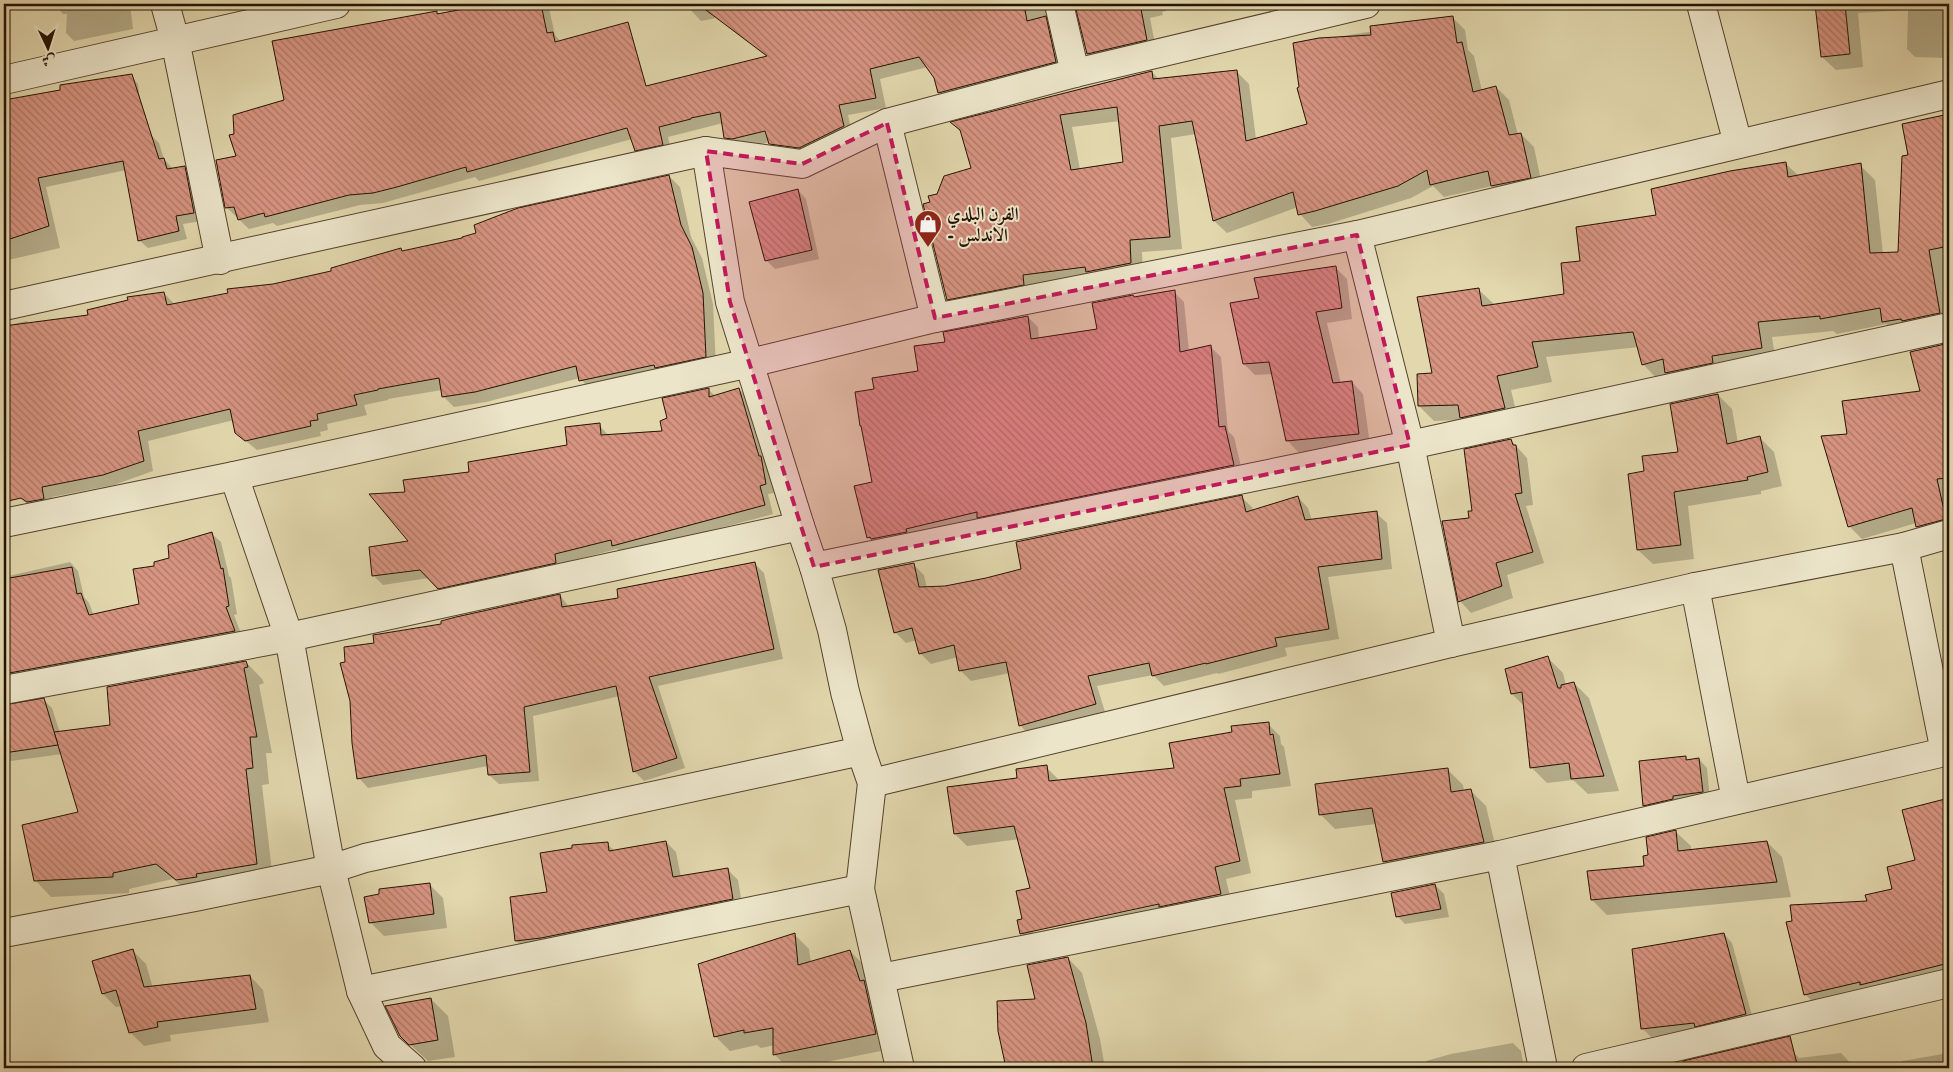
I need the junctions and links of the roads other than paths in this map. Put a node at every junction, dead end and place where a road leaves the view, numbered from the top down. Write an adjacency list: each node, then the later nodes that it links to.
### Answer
1 (165, 4): 6 (street)
2 (336, 4): 6 (street)
3 (1059, 4): 7 (street)
4 (1366, 4): 7 (street)
5 (1701, 4): 11 (street)
6 (175, 40): 8 (street); 14 (street)
7 (1075, 73): 10 (street)
8 (4, 80)
9 (1949, 94): 11 (street)
10 (887, 123): 12 (street); 16 (street)
11 (1738, 144): 13 (street)
12 (706, 151): 14 (street); 18 (street)
13 (1357, 234): 16 (street); 19 (street)
14 (220, 260): 15 (street)
15 (4, 306)
16 (935, 318): 18 (street)
17 (1949, 327): 19 (street)
18 (750, 363): 20 (street); 22 (street)
19 (1410, 445): 25 (street); 28 (street)
20 (234, 476): 21 (street); 27 (street)
21 (4, 523)
22 (800, 526): 25 (street); 27 (street)
23 (1949, 534): 24 (street)
24 (1904, 547): 26 (street); 31 (street)
25 (814, 567): 30 (street)
26 (1695, 587): 28 (street); 33 (street)
27 (289, 637): 29 (street); 35 (street)
28 (1451, 642): 32 (street)
29 (4, 690)
30 (861, 751): 32 (street); 35 (street)
31 (1947, 752): 33 (street)
32 (872, 783): 36 (street)
33 (1736, 800): 34 (street)
34 (1500, 856): 38 (street); 43 (street)
35 (331, 869): 37 (street); 40 (street)
36 (860, 889): 38 (street); 40 (street)
37 (4, 933)
38 (881, 978): 42 (street)
39 (1949, 983): 44 (street)
40 (360, 991): 41 (street)
41 (412, 1068)
42 (900, 1068)
43 (1543, 1068)
44 (1586, 1068)

